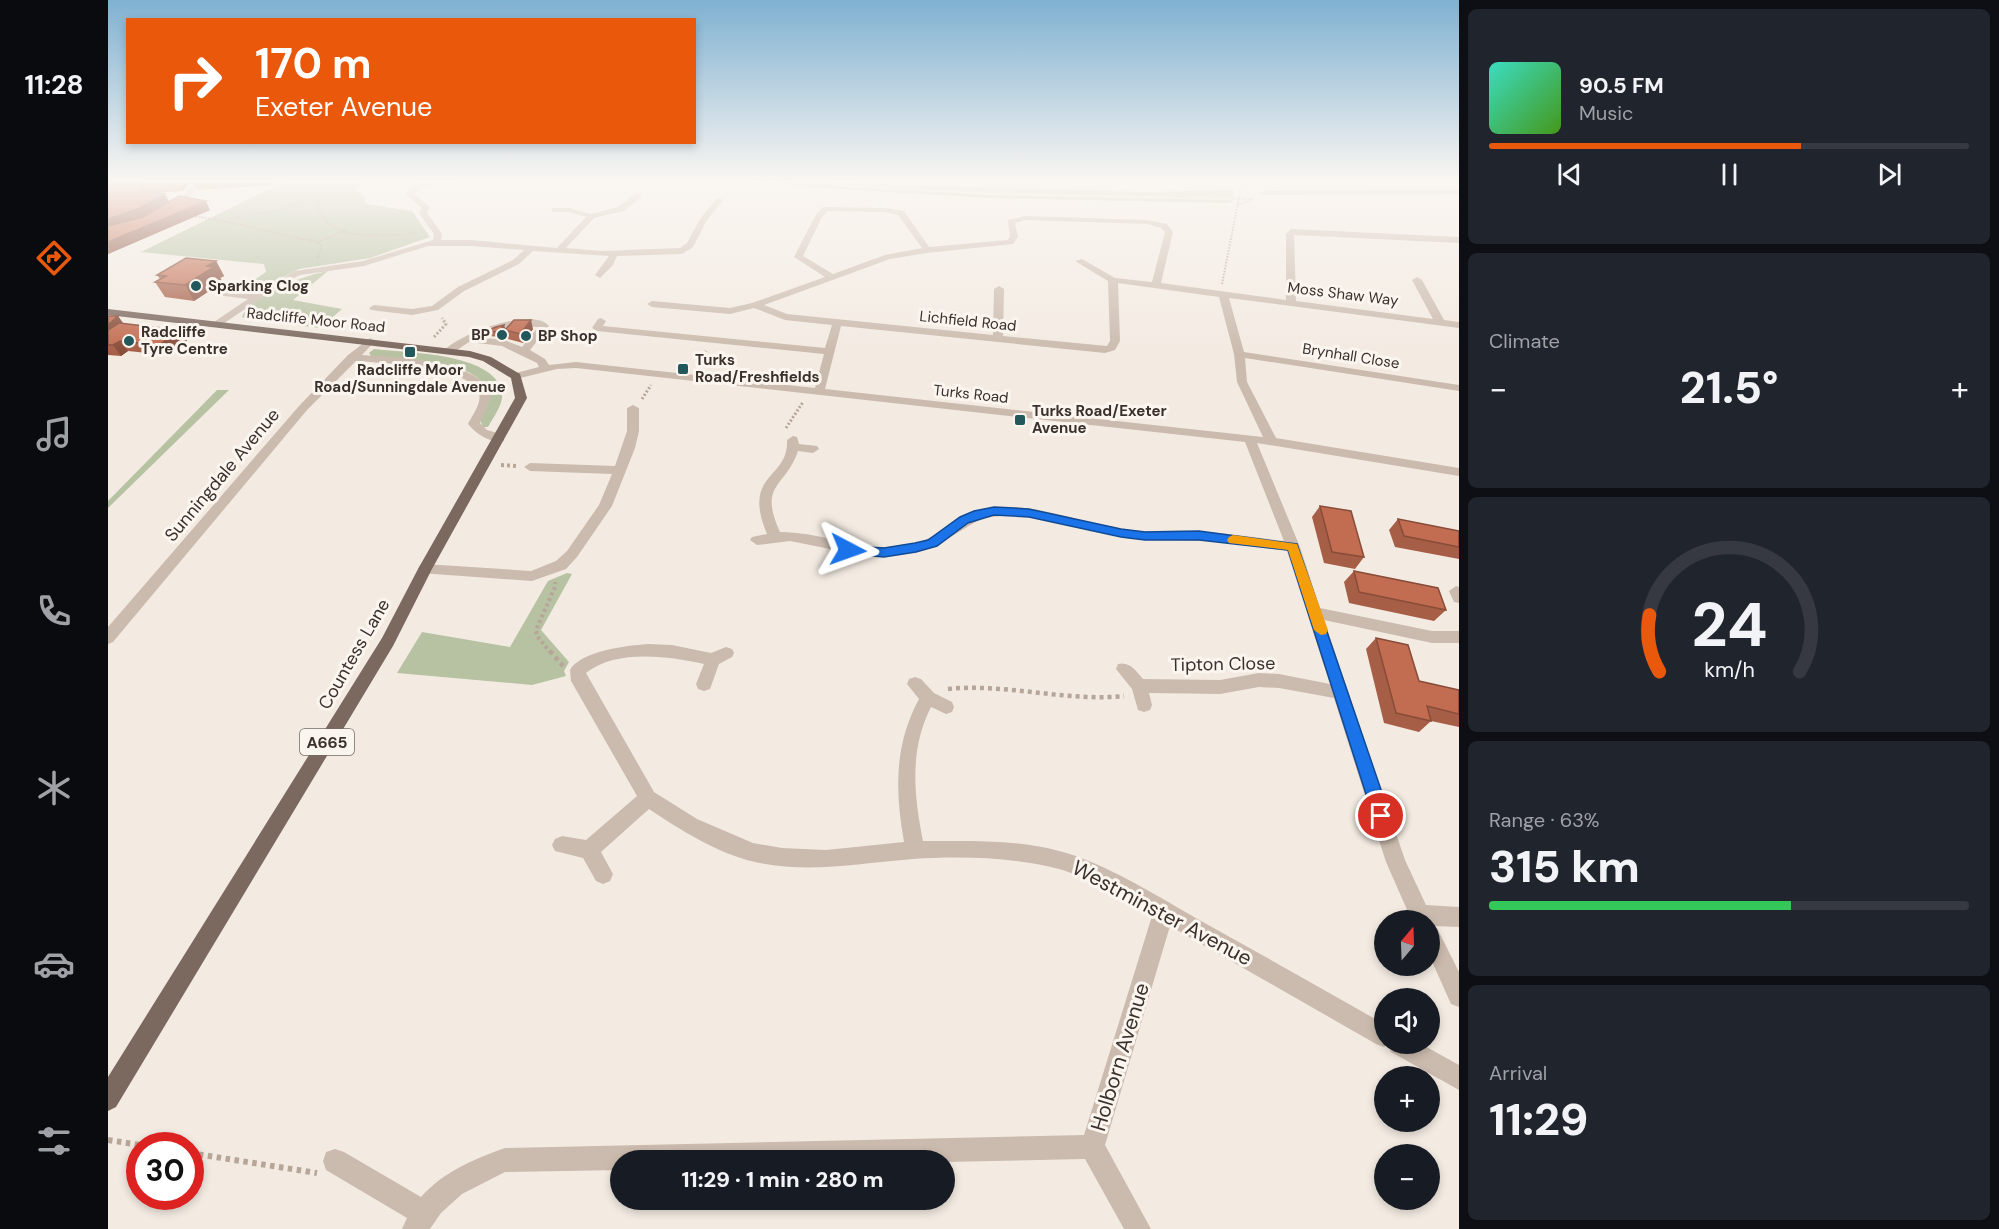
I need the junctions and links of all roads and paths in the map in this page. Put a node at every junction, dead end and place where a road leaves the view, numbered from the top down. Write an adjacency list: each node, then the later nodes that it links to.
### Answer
1 (304, 239): 11 (path)
2 (324, 239): 11 (path)
3 (570, 239): 15 (street)
4 (693, 239): 16 (street)
5 (807, 239): 20 (street)
6 (920, 239): 14 (street)
7 (1012, 239): 14 (street)
8 (1167, 239): 23 (street)
9 (1230, 239): 26 (path)
10 (1290, 239): 28 (street)
11 (318, 242): 18 (path)
12 (437, 242): 13 (street); 18 (street)
13 (531, 248): 15 (street); 32 (street)
14 (927, 250): 20 (street)
15 (559, 251): 16 (street)
16 (614, 254): 19 (street)
17 (1079, 261): 21 (street)
18 (310, 270): 27 (street)
19 (599, 275)
20 (831, 276): 30 (street)
21 (1113, 280): 23 (street, Moss Shaw Way); 43 (street, Lichfield Road)
22 (1417, 280): 35 (street)
23 (1156, 285): 26 (street, Moss Shaw Way)
24 (985, 288): 43 (street)
25 (220, 293): 27 (street)
26 (1223, 294): 28 (street, Moss Shaw Way); 49 (street)
27 (256, 297): 37 (street)
28 (1291, 303): 35 (street, Moss Shaw Way)
29 (652, 304): 30 (street)
30 (755, 305): 36 (street, Lichfield Road)
31 (374, 308): 32 (street)
32 (435, 308): 45 (path)
33 (108, 312): 37 (main road, Radcliffe Moor Road)
34 (601, 321): 42 (street)
35 (1440, 322): 38 (street, Moss Shaw Way)
36 (837, 323): 43 (street, Lichfield Road); 48 (street)
37 (217, 324): 44 (main road, Radcliffe Moor Road)
38 (1459, 325)
39 (482, 330): 40 (street); 40 (street); 41 (street)
40 (510, 333): 41 (street); 47 (street); 47 (street)
41 (468, 339): 46 (street)
42 (712, 340): 48 (street); 54 (path)
43 (998, 340)
44 (370, 341): 45 (main road, Radcliffe Moor Road); 50 (street, Sunningdale Avenue)
45 (424, 347): 46 (main road, Radcliffe Moor Road)
46 (450, 350): 53 (main road, Radcliffe Moor Road)
47 (524, 351): 51 (street)
48 (830, 352): 57 (street)
49 (1239, 354): 55 (street, Brynhall Close); 61 (street)
50 (352, 357): 59 (street); 74 (street, Sunningdale Avenue)
51 (546, 369): 52 (street, Turks Road); 53 (street, Turks Road)
52 (658, 374): 54 (street, Turks Road); 58 (path)
53 (516, 376): 59 (main road, Countess Lane / A665)
54 (693, 378): 56 (street, Turks Road)
55 (1459, 385)
56 (807, 390): 57 (street, Turks Road); 62 (path)
57 (819, 392): 60 (street, Turks Road)
58 (637, 416): 66 (street)
59 (500, 438): 64 (main road, Countess Lane / A665)
60 (1250, 440): 61 (street, Turks Road); 70 (street)
61 (1271, 441): 67 (street, Turks Road)
62 (794, 444): 63 (street); 68 (street)
63 (813, 448)
64 (485, 465): 65 (path); 71 (main road, Countess Lane / A665)
65 (530, 467): 66 (street)
66 (619, 470): 72 (street)
67 (1459, 472)
68 (774, 536): 69 (street); 70 (street)
69 (757, 540)
70 (1293, 547): 73 (street)
71 (425, 568): 72 (street); 99 (main road, Countess Lane / A665)
72 (549, 571): 78 (path)
73 (1314, 612): 75 (street); 81 (street)
74 (108, 638)
75 (1452, 638): 76 (street)
76 (1459, 650)
77 (1124, 669): 82 (street)
78 (578, 670): 79 (street); 85 (street, Westminster Avenue)
79 (704, 684)
80 (915, 684): 83 (street)
81 (1342, 693): 82 (street, Tipton Close); 90 (street)
82 (1142, 695): 83 (path)
83 (928, 698): 84 (street); 88 (street)
84 (946, 707)
85 (648, 798): 87 (street); 88 (street, Westminster Avenue)
86 (562, 844): 87 (street)
87 (589, 850): 89 (street)
88 (915, 850): 91 (street, Westminster Avenue)
89 (603, 874)
90 (1417, 910)
91 (1164, 911): 96 (street, Westminster Avenue); 102 (street, Holborn Avenue)
92 (1459, 917): 93 (street)
93 (1440, 918)
94 (1440, 956): 95 (street)
95 (1459, 996)
96 (1374, 1030)
97 (1417, 1054): 98 (street)
98 (1459, 1078)
99 (108, 1099)
100 (108, 1140): 101 (path)
101 (126, 1143)
102 (1092, 1147): 105 (street); 106 (street, Holborn Avenue)
103 (204, 1155): 104 (path)
104 (335, 1161): 105 (street)
105 (419, 1221)
106 (1138, 1229)

